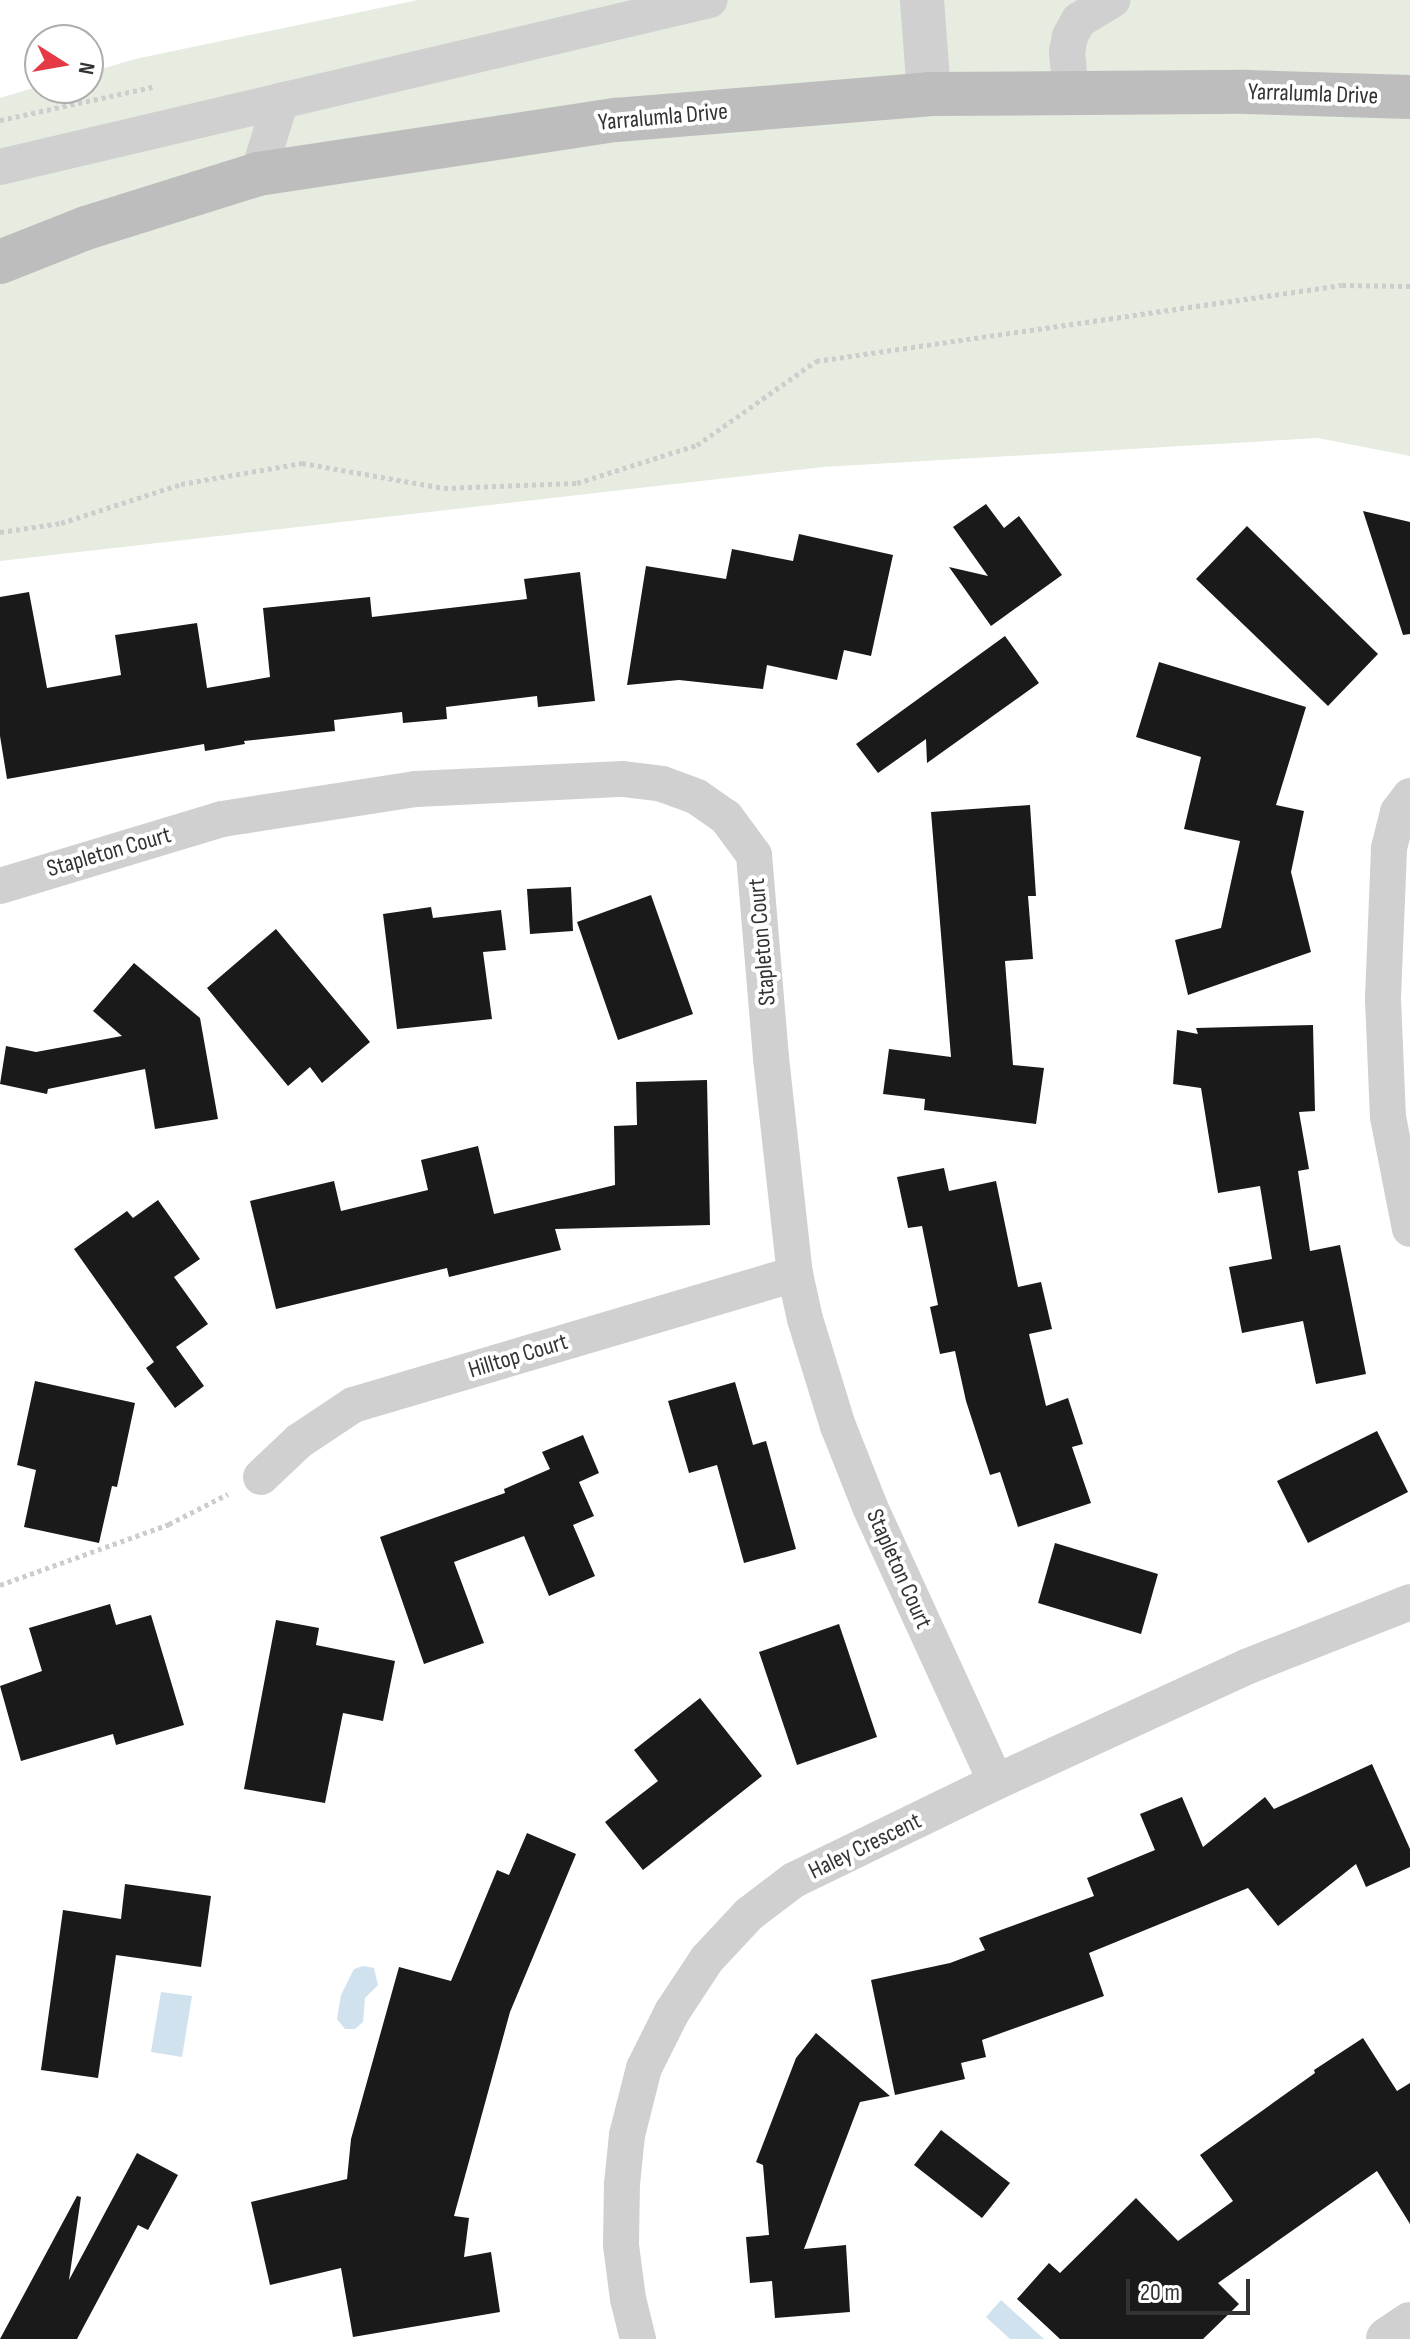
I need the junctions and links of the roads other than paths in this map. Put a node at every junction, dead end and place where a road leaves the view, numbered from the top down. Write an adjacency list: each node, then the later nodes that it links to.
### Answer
1 (710, 0): 7 (street)
2 (922, 0): 5 (street)
3 (1112, 0): 4 (street)
4 (1071, 93): 5 (main road, Yarralumla Drive); 6 (main road, Yarralumla Drive)
5 (929, 94): 9 (main road, Yarralumla Drive)
6 (1410, 97)
7 (281, 100): 8 (street); 9 (street)
8 (0, 167)
9 (258, 174): 10 (main road, Yarralumla Drive)
10 (0, 262)
11 (1410, 796): 14 (street)
12 (0, 886): 16 (street, Stapleton Court)
13 (1410, 926): 14 (street)
14 (1383, 999): 15 (street)
15 (1410, 1229)
16 (795, 1274): 17 (street, Hilltop Court); 19 (street, Stapleton Court)
17 (261, 1477)
18 (1410, 1602): 19 (street, Haley Crescent)
19 (996, 1782): 21 (street, Haley Crescent)
20 (1410, 2324): 22 (street)
21 (638, 2339)
22 (1388, 2339)

